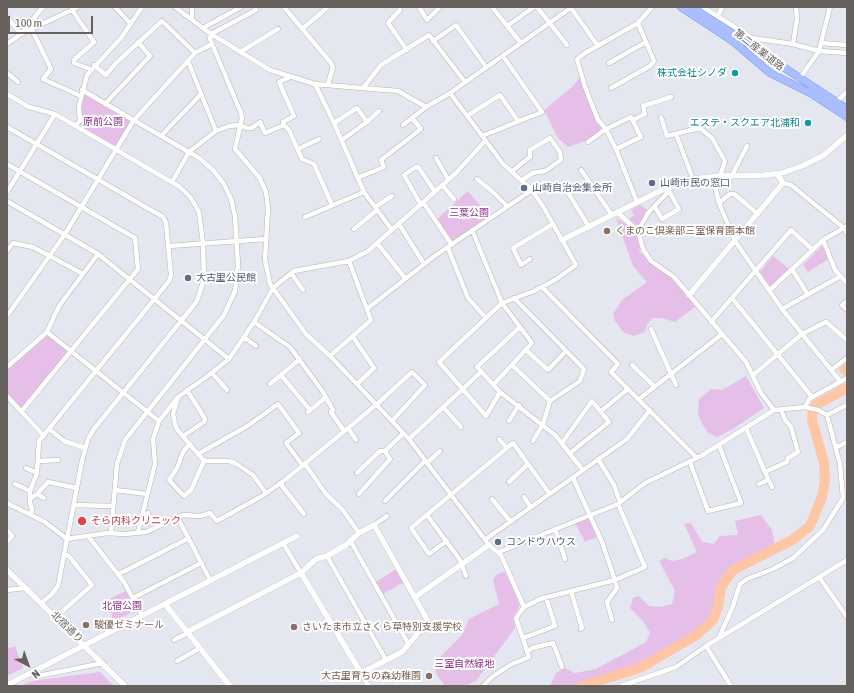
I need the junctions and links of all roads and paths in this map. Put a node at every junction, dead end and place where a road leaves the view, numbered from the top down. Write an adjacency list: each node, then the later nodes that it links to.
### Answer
1 (43, 7): 37 (street)
2 (78, 7): 25 (street)
3 (115, 7): 29 (street)
4 (142, 7): 29 (street)
5 (175, 7): 28 (street)
6 (192, 7): 28 (street)
7 (242, 7): 33 (street)
8 (255, 7): 38 (street)
9 (284, 7): 35 (street)
10 (328, 7): 35 (street)
11 (400, 7): 50 (street)
12 (419, 7): 13 (street)
13 (440, 7)
14 (492, 7): 32 (street)
15 (534, 7): 32 (street)
16 (537, 7): 30 (street)
17 (572, 7): 30 (street); 49 (street)
18 (652, 7): 31 (street)
19 (681, 7): 85 (main road, 第二産業道路)
20 (692, 7): 63 (main road, 第二産業道路)
21 (703, 7): 26 (street)
22 (722, 7): 26 (street)
23 (796, 7): 46 (street)
24 (830, 7): 43 (street)
25 (72, 10): 36 (street); 60 (street)
26 (718, 16): 46 (street)
27 (7, 17): 37 (street)
28 (192, 19): 33 (street)
29 (130, 23): 58 (street)
30 (550, 23): 42 (street); 47 (street)
31 (638, 23): 41 (street); 49 (street)
32 (507, 26): 42 (street)
33 (203, 28): 38 (street)
34 (278, 29): 53 (street)
35 (302, 29): 67 (street)
36 (32, 30): 37 (street); 75 (street)
37 (22, 34): 44 (street)
38 (211, 34): 45 (street); 53 (street)
39 (433, 41): 50 (street); 59 (street); 65 (street)
40 (138, 42): 52 (street); 58 (street); 78 (street)
41 (646, 42): 57 (street); 69 (street)
42 (521, 43): 55 (street)
43 (821, 43): 48 (street); 51 (street)
44 (7, 44)
45 (212, 44): 52 (street); 93 (street)
46 (793, 44): 51 (street)
47 (567, 45)
48 (847, 45)
49 (598, 46): 97 (street)
50 (407, 50): 68 (street)
51 (819, 51): 54 (street); 63 (street)
52 (195, 52): 56 (street)
53 (240, 52): 62 (street)
54 (847, 53)
55 (503, 56): 59 (street); 89 (street)
56 (188, 61): 74 (street); 87 (street)
57 (609, 64)
58 (94, 65): 60 (street)
59 (486, 67): 65 (street)
60 (90, 69): 70 (street)
61 (7, 73): 64 (street)
62 (290, 77): 66 (street); 94 (street)
63 (800, 78): 77 (main road, 第二産業道路)
64 (18, 82)
65 (465, 82): 72 (street)
66 (315, 84): 67 (street); 91 (street)
67 (328, 84): 68 (street)
68 (363, 88): 79 (street)
69 (611, 88)
70 (82, 90): 75 (street); 78 (street)
71 (847, 92): 77 (street)
72 (450, 93): 79 (street); 83 (street)
73 (7, 94): 82 (street)
74 (201, 94): 98 (street); 101 (street)
75 (81, 96): 95 (street)
76 (671, 97): 88 (street)
77 (836, 102): 80 (main road, 第二産業道路)
78 (105, 104): 87 (street)
79 (426, 107): 86 (street)
80 (847, 109)
81 (379, 111): 90 (street)
82 (55, 114): 95 (street); 107 (street)
83 (467, 116): 89 (street); 102 (street)
84 (661, 117): 99 (street)
85 (847, 117)
86 (412, 118): 92 (street); 122 (street)
87 (134, 120): 101 (street); 111 (street)
88 (633, 120): 97 (street); 110 (street)
89 (518, 121): 102 (street)
90 (367, 122): 91 (street); 104 (street)
91 (334, 123): 104 (street)
92 (403, 124)
93 (240, 125): 94 (street); 98 (street); 161 (street)
94 (284, 125): 109 (street)
95 (75, 126): 111 (street)
96 (7, 127): 107 (street)
97 (606, 129): 106 (street); 110 (street)
98 (216, 131): 112 (street)
99 (676, 134): 119 (street); 126 (street)
100 (847, 135): 118 (street)
101 (161, 136): 112 (street)
102 (482, 136): 105 (street)
103 (319, 139): 109 (street)
104 (342, 140): 122 (street)
105 (485, 141): 117 (street); 124 (street)
106 (588, 142)
107 (37, 143): 116 (street); 123 (street)
108 (747, 146): 121 (street)
109 (298, 149): 143 (street)
110 (616, 149): 140 (street)
111 (116, 150): 123 (street); 128 (street)
112 (189, 152): 128 (street); 165 (street)
113 (436, 158): 124 (street)
114 (7, 164): 116 (street)
115 (581, 170): 148 (street)
116 (20, 171): 134 (street); 145 (street)
117 (512, 171): 127 (street); 127 (street)
118 (777, 174): 121 (street); 129 (street)
119 (720, 176): 120 (street); 121 (street)
120 (713, 177): 126 (street); 142 (street)
121 (731, 177)
122 (357, 178): 135 (street)
123 (98, 179): 145 (street); 170 (street)
124 (448, 179): 130 (street)
125 (477, 179): 144 (street)
126 (693, 179): 131 (street)
127 (522, 180): 132 (street)
128 (172, 182): 168 (street)
129 (783, 183): 149 (street); 154 (street)
130 (442, 185): 136 (street); 138 (street)
131 (670, 188): 140 (street); 146 (street); 146 (street)
132 (532, 190): 144 (street); 152 (street)
133 (567, 191): 153 (street)
134 (7, 192)
135 (364, 192): 143 (street); 147 (street)
136 (435, 192): 141 (street); 141 (street)
137 (392, 196): 147 (street)
138 (454, 198)
139 (7, 201): 160 (street)
140 (637, 202): 148 (street)
141 (422, 203): 151 (street); 171 (street)
142 (720, 203): 149 (street); 166 (street)
143 (332, 205): 150 (street)
144 (507, 206): 157 (street)
145 (81, 207): 160 (street); 185 (street)
146 (655, 207): 158 (street)
147 (376, 209): 155 (street); 156 (street)
148 (615, 213): 153 (street); 158 (street)
149 (758, 214): 166 (street)
150 (305, 217)
151 (399, 224): 156 (street); 178 (street)
152 (553, 224): 163 (street); 176 (street)
153 (589, 227): 163 (street)
154 (845, 227): 159 (street); 164 (street)
155 (354, 229)
156 (392, 230): 169 (street)
157 (472, 230): 171 (street); 197 (street)
158 (638, 231): 191 (street)
159 (847, 233)
160 (65, 234): 174 (street); 175 (street)
161 (266, 239): 165 (street); 188 (street)
162 (7, 240): 167 (street)
163 (562, 240): 187 (street)
164 (823, 240): 172 (street); 183 (street)
165 (236, 241): 168 (street); 213 (street)
166 (734, 241): 180 (street); 191 (street)
167 (12, 243): 173 (street); 175 (street)
168 (203, 243): 170 (street); 203 (street)
169 (377, 243): 177 (street); 184 (street)
170 (169, 246): 195 (street)
171 (450, 246): 178 (street); 202 (street)
172 (813, 250): 179 (street); 180 (street)
173 (7, 251)
174 (98, 254): 182 (street); 185 (street)
175 (50, 256): 182 (street); 201 (street)
176 (530, 259)
177 (349, 261): 181 (street); 198 (street)
178 (424, 264): 184 (street)
179 (792, 270): 190 (street); 192 (street)
180 (755, 271): 190 (street); 194 (street)
181 (291, 273): 188 (street); 189 (street)
182 (83, 274): 208 (street)
183 (841, 276): 186 (street); 192 (street)
184 (405, 278): 198 (street)
185 (129, 279): 195 (street); 217 (street)
186 (847, 281)
187 (542, 287): 193 (street); 242 (street)
188 (273, 288): 204 (street); 220 (street)
189 (303, 290)
190 (769, 291): 199 (street)
191 (689, 295): 205 (street)
192 (808, 295): 199 (street)
193 (514, 298): 197 (street); 218 (street)
194 (732, 298): 205 (street); 219 (street)
195 (154, 299): 203 (street); 228 (street)
196 (847, 301): 200 (street)
197 (502, 303): 202 (street); 206 (street)
198 (368, 308): 212 (street)
199 (782, 309): 210 (street)
200 (847, 310)
201 (7, 316)
202 (486, 318): 241 (street)
203 (181, 321): 213 (street); 245 (street)
204 (254, 322): 211 (street); 223 (street)
205 (711, 322): 209 (street)
206 (520, 327): 216 (street); 229 (street)
207 (650, 329): 231 (street)
208 (47, 332): 217 (street); 226 (street)
209 (722, 334): 231 (street); 233 (street)
210 (802, 334): 214 (street); 219 (street); 227 (street)
211 (244, 337): 215 (street); 222 (street)
212 (353, 337): 220 (street); 237 (street)
213 (205, 340): 222 (street); 263 (street)
214 (847, 340)
215 (256, 346)
216 (526, 350): 218 (street); 224 (street)
217 (70, 351): 228 (street); 262 (street)
218 (566, 351): 252 (street)
219 (778, 354): 233 (street); 249 (street)
220 (330, 356): 237 (street)
221 (847, 358): 227 (street)
222 (229, 359): 230 (street)
223 (300, 359): 232 (street); 250 (street)
224 (512, 365): 238 (street); 252 (street)
225 (632, 365): 240 (street)
226 (7, 367)
227 (831, 370): 235 (street)
228 (96, 371): 245 (street); 271 (street)
229 (481, 372): 238 (street); 241 (street)
230 (212, 373): 243 (street); 244 (street)
231 (670, 373): 239 (street); 240 (street)
232 (281, 375): 236 (street); 250 (street)
233 (753, 376): 259 (street)
234 (847, 378): 235 (street)
235 (840, 381): 249 (street)
236 (270, 384)
237 (357, 384): 254 (street)
238 (494, 384): 246 (street)
239 (676, 385)
240 (654, 386): 251 (street)
241 (462, 389): 246 (street); 256 (street)
242 (628, 389): 251 (street); 261 (street)
243 (187, 390): 248 (street); 275 (street)
244 (226, 390)
245 (123, 392): 263 (street); 286 (street)
246 (500, 392): 255 (street)
247 (7, 396): 262 (street)
248 (178, 397): 265 (street); 275 (street)
249 (812, 397): 257 (street)
250 (325, 398): 272 (street)
251 (639, 399): 258 (street)
252 (550, 401): 268 (street)
253 (847, 404): 264 (street)
254 (376, 405): 266 (street); 266 (street); 272 (street)
255 (519, 405): 267 (street); 268 (street)
256 (443, 407): 269 (street); 276 (street)
257 (807, 407): 260 (street); 264 (street)
258 (650, 410): 291 (street); 292 (street)
259 (774, 410): 260 (street); 270 (street)
260 (781, 410): 302 (street)
261 (601, 411): 281 (street); 289 (street)
262 (21, 412): 274 (street)
263 (147, 412): 265 (street); 313 (street)
264 (827, 415): 285 (street)
265 (158, 421): 318 (street)
266 (392, 421): 273 (street)
267 (509, 421)
268 (543, 424): 279 (street); 281 (street)
269 (461, 427)
270 (746, 428): 283 (street); 302 (street)
271 (49, 429): 274 (street); 286 (street)
272 (346, 429): 278 (street); 299 (street)
273 (403, 434): 276 (street); 287 (street)
274 (44, 436): 294 (street)
275 (183, 436): 282 (street)
276 (409, 439): 296 (street)
277 (499, 439): 284 (street)
278 (356, 440)
279 (533, 441)
280 (847, 442): 285 (street)
281 (562, 443): 289 (street)
282 (189, 445): 290 (street); 295 (street)
283 (719, 445): 291 (street); 297 (street)
284 (506, 447): 298 (street); 320 (street)
285 (837, 447): 322 (street)
286 (85, 448): 312 (street)
287 (385, 451): 304 (street); 319 (street)
288 (440, 451): 296 (street)
289 (570, 453): 301 (street)
290 (198, 454): 295 (street); 299 (street)
291 (697, 458): 297 (street)
292 (598, 459): 301 (street); 328 (street)
293 (58, 460): 294 (street)
294 (38, 461): 303 (street)
295 (204, 461): 315 (street)
296 (426, 462): 320 (street); 326 (street)
297 (690, 462): 328 (street)
298 (528, 464): 307 (street); 316 (street)
299 (304, 465): 308 (street); 346 (street)
300 (26, 468): 303 (street)
301 (583, 470): 305 (street)
302 (765, 472): 306 (street)
303 (37, 473): 314 (street)
304 (357, 473)
305 (573, 478): 316 (street); 336 (street)
306 (768, 480): 310 (street); 311 (street)
307 (509, 482)
308 (280, 483): 315 (street); 334 (street)
309 (15, 484): 314 (street)
310 (759, 484)
311 (772, 487)
312 (77, 488): 317 (street); 329 (street)
313 (115, 490): 318 (street); 330 (street)
314 (30, 491): 325 (street)
315 (266, 493): 338 (street)
316 (549, 493): 331 (street)
317 (37, 494): 323 (street); 325 (street)
318 (147, 494): 340 (street)
319 (359, 494)
320 (452, 494): 335 (street); 351 (street)
321 (524, 497): 331 (street)
322 (845, 497): 387 (street)
323 (44, 498)
324 (492, 499): 339 (street)
325 (30, 500): 333 (street)
326 (384, 501)
327 (7, 503): 333 (street)
328 (619, 503): 336 (street); 370 (street)
329 (74, 505): 330 (street); 350 (street)
330 (113, 506): 345 (street)
331 (530, 506): 339 (street)
332 (148, 513): 340 (street)
333 (31, 514): 350 (street)
334 (304, 514)
335 (427, 515): 354 (street); 354 (street)
336 (590, 515): 342 (street); 370 (street)
337 (387, 516): 341 (street)
338 (178, 518): 344 (street); 349 (street)
339 (510, 521): 351 (street)
340 (140, 522): 344 (street)
341 (374, 525): 346 (street); 374 (street)
342 (555, 529): 357 (street); 360 (street)
343 (7, 530): 352 (street)
344 (138, 532): 345 (street)
345 (111, 533): 347 (street)
346 (359, 534): 353 (street)
347 (88, 536): 350 (street); 366 (street)
348 (297, 536): 355 (street)
349 (189, 538): 362 (street); 366 (street)
350 (67, 539): 358 (street)
351 (486, 539): 356 (street)
352 (7, 542)
353 (351, 542): 359 (street); 390 (street)
354 (447, 542): 363 (street)
355 (284, 543): 365 (street); 369 (street)
356 (489, 545): 357 (street); 363 (street)
357 (498, 552): 379 (street)
358 (64, 554): 377 (street); 381 (street)
359 (327, 556): 365 (street); 394 (street)
360 (565, 559)
361 (847, 560): 368 (street)
362 (201, 563): 369 (street); 376 (street)
363 (462, 564): 367 (street); 374 (street)
364 (7, 570): 371 (street, 北宿通り)
365 (301, 573): 385 (street); 398 (street)
366 (118, 574): 376 (street)
367 (466, 576)
368 (819, 577): 382 (street); 387 (street)
369 (210, 580): 378 (street)
370 (615, 580): 373 (street); 383 (street)
371 (26, 588): 372 (street); 377 (street, 北宿通り)
372 (7, 590)
373 (571, 591): 375 (street); 384 (street)
374 (415, 597): 390 (street)
375 (546, 597): 379 (street); 386 (street)
376 (133, 598): 380 (street)
377 (41, 603): 381 (street, 北宿通り)
378 (165, 604): 380 (street); 385 (street)
379 (524, 607): 386 (street)
380 (142, 616): 389 (street)
381 (56, 617): 389 (street, 北宿通り)
382 (847, 617)
383 (612, 620)
384 (581, 630)
385 (187, 632): 388 (street); 392 (street)
386 (523, 638): 393 (street)
387 (719, 638): 391 (street)
388 (174, 640)
389 (85, 645): 396 (street, 北宿通り); 400 (street)
390 (409, 645): 394 (street)
391 (706, 646): 405 (street); 406 (street)
392 (200, 648): 395 (street); 402 (street)
393 (528, 652): 397 (street); 404 (street)
394 (386, 660): 398 (street)
395 (177, 661)
396 (103, 663): 399 (street); 401 (street, 北宿通り)
397 (562, 667)
398 (361, 673): 403 (street)
399 (38, 676)
400 (7, 685)
401 (125, 686)
402 (230, 686)
403 (368, 686)
404 (483, 686)
405 (621, 686)
406 (731, 686)

